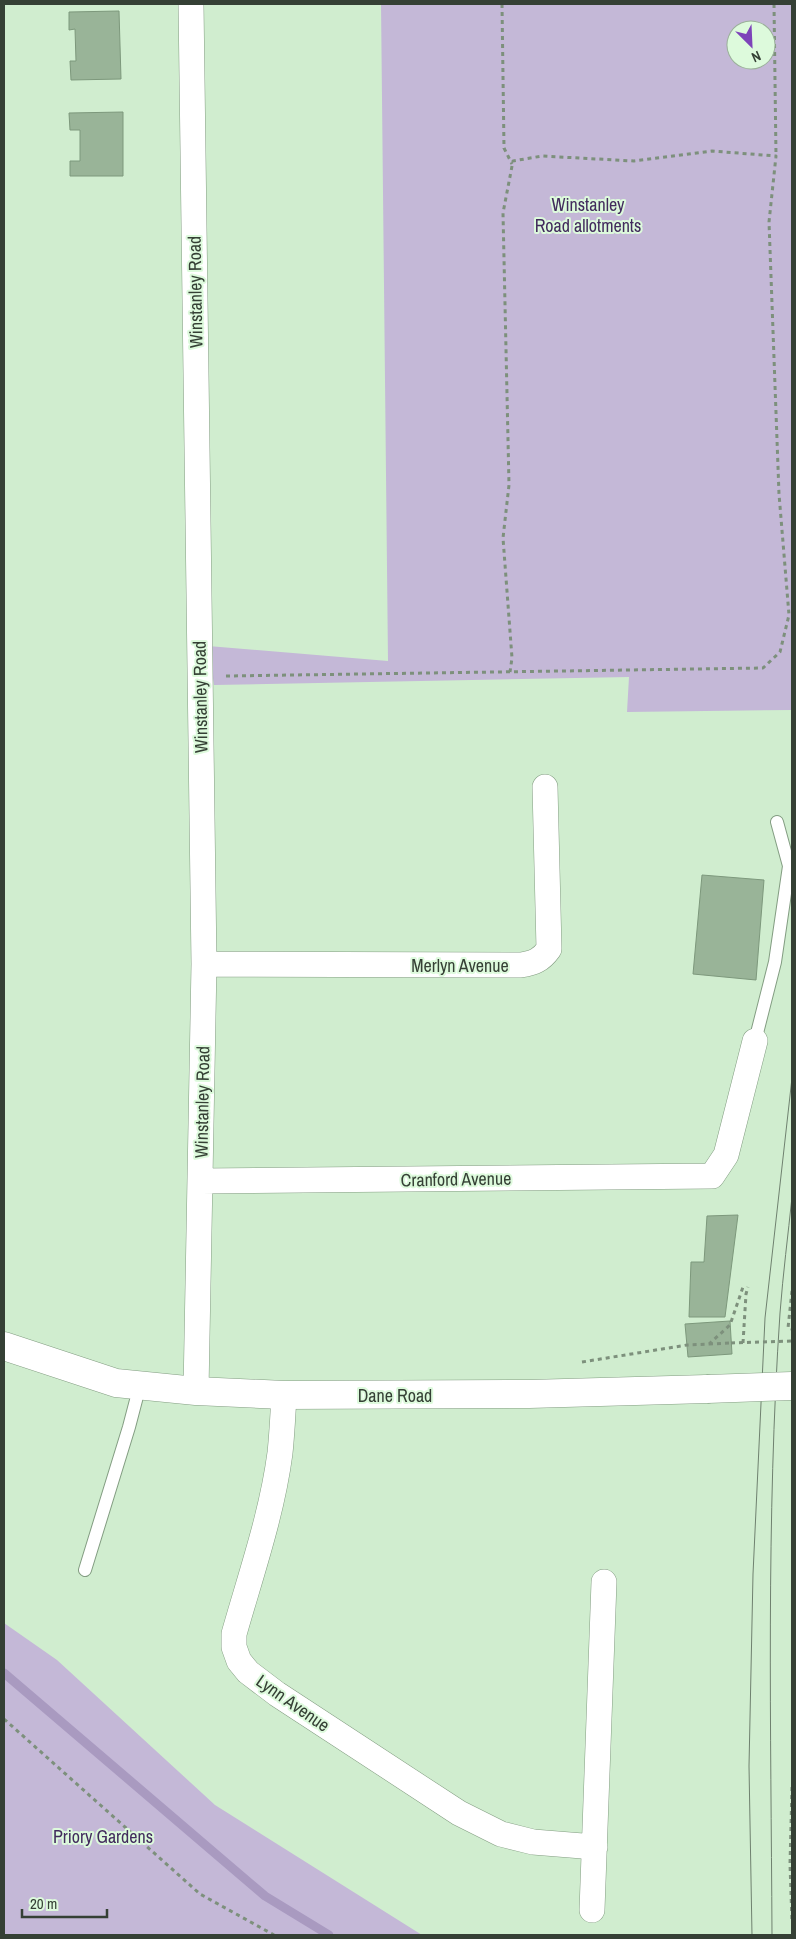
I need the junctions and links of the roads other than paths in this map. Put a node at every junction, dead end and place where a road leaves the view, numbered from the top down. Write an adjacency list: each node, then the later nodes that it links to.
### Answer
1 (192, 4): 4 (street, Winstanley Road)
2 (545, 787): 4 (street, Merlyn Avenue)
3 (777, 822): 5 (lane)
4 (204, 964): 6 (street, Winstanley Road)
5 (755, 1041): 6 (street, Cranford Avenue)
6 (201, 1181): 10 (street, Winstanley Road)
7 (4, 1346): 8 (main road, Dane Road)
8 (140, 1385): 10 (main road, Dane Road); 12 (lane)
9 (792, 1386): 11 (main road, Dane Road, bridge)
10 (196, 1391): 11 (main road, Dane Road)
11 (284, 1395): 14 (street, Lynn Avenue)
12 (85, 1570)
13 (604, 1582): 14 (street)
14 (595, 1847): 15 (street)
15 (592, 1910)

